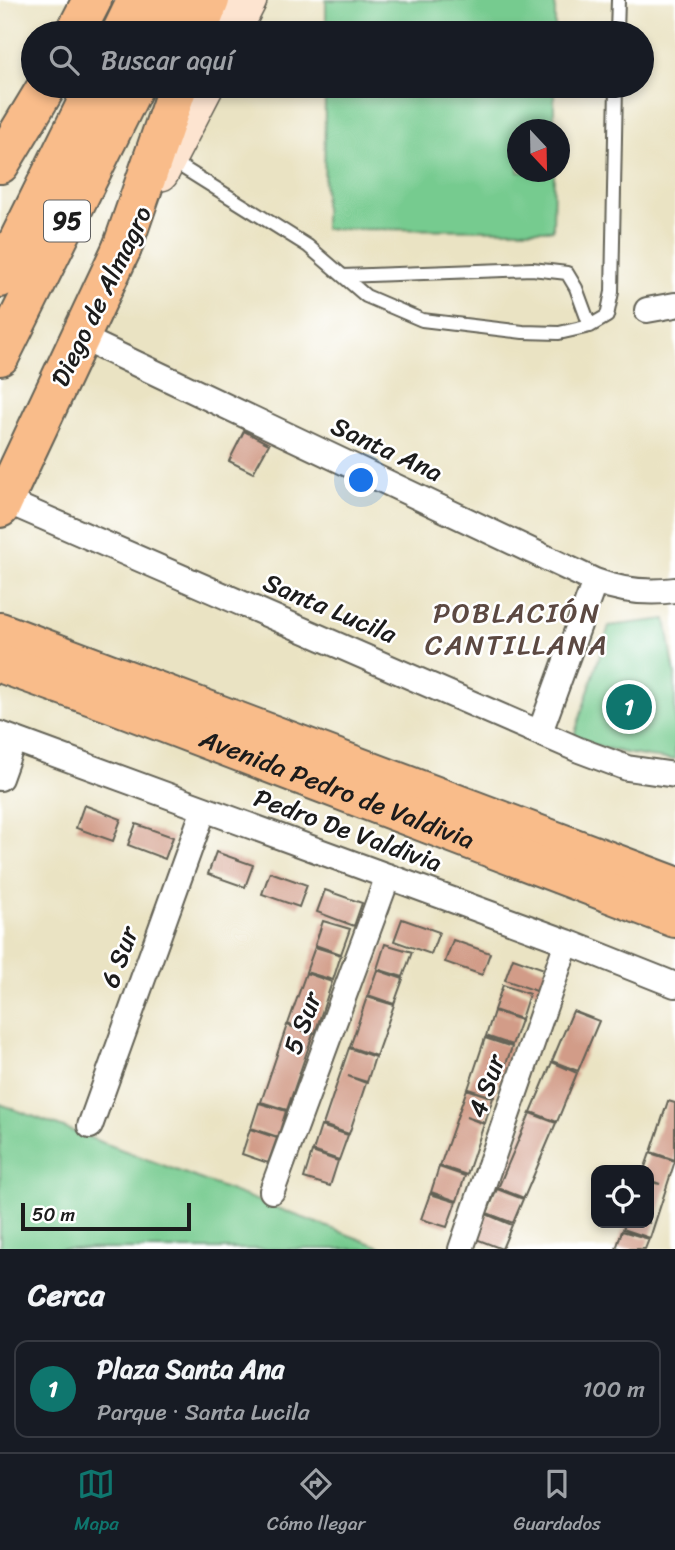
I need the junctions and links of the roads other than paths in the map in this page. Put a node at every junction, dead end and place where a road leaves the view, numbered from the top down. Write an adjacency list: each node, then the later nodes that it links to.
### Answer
1 (92, 0): 7 (main road)
2 (176, 0): 6 (main road)
3 (210, 0): 8 (main road)
4 (249, 0): 9 (main road)
5 (618, 0): 10 (lane)
6 (136, 18)
7 (81, 21)
8 (202, 21)
9 (238, 21)
10 (617, 21)
11 (40, 98): 18 (main road)
12 (89, 98): 21 (main road, 95)
13 (128, 98): 26 (main road, 95)
14 (174, 98): 19 (main road)
15 (200, 98): 17 (main road, Diego de Almagro)
16 (616, 98): 24 (lane)
17 (169, 159): 19 (main road, Diego de Almagro); 20 (lane)
18 (0, 164)
19 (122, 248): 25 (main road, Diego de Almagro)
20 (344, 276): 24 (lane); 24 (lane)
21 (0, 278)
22 (675, 305): 23 (street)
23 (647, 310)
24 (590, 326)
25 (80, 337): 27 (main road, Diego de Almagro); 28 (street, Santa Ana)
26 (0, 356)
27 (2, 504): 33 (street, Santa Lucila)
28 (595, 581): 29 (street, Santa Ana); 33 (street)
29 (674, 594)
30 (0, 632): 40 (main road, Avenida Pedro de Valdivia)
31 (0, 663): 35 (main road, Avenida Pedro de Valdivia)
32 (0, 686): 35 (main road)
33 (540, 732): 36 (street, Santa Lucila)
34 (7, 736): 37 (street); 38 (street, Pedro De Valdivia)
35 (252, 756): 41 (main road, Avenida Pedro de Valdivia)
36 (675, 775)
37 (0, 778)
38 (204, 809): 39 (street, Pedro De Valdivia); 44 (street, 6 Sur)
39 (388, 876): 42 (street, Pedro De Valdivia); 45 (street, 5 Sur)
40 (675, 886)
41 (675, 918)
42 (567, 942): 43 (street, Pedro De Valdivia); 46 (street, 4 Sur)
43 (675, 985)
44 (90, 1126)
45 (272, 1191)
46 (461, 1249)

